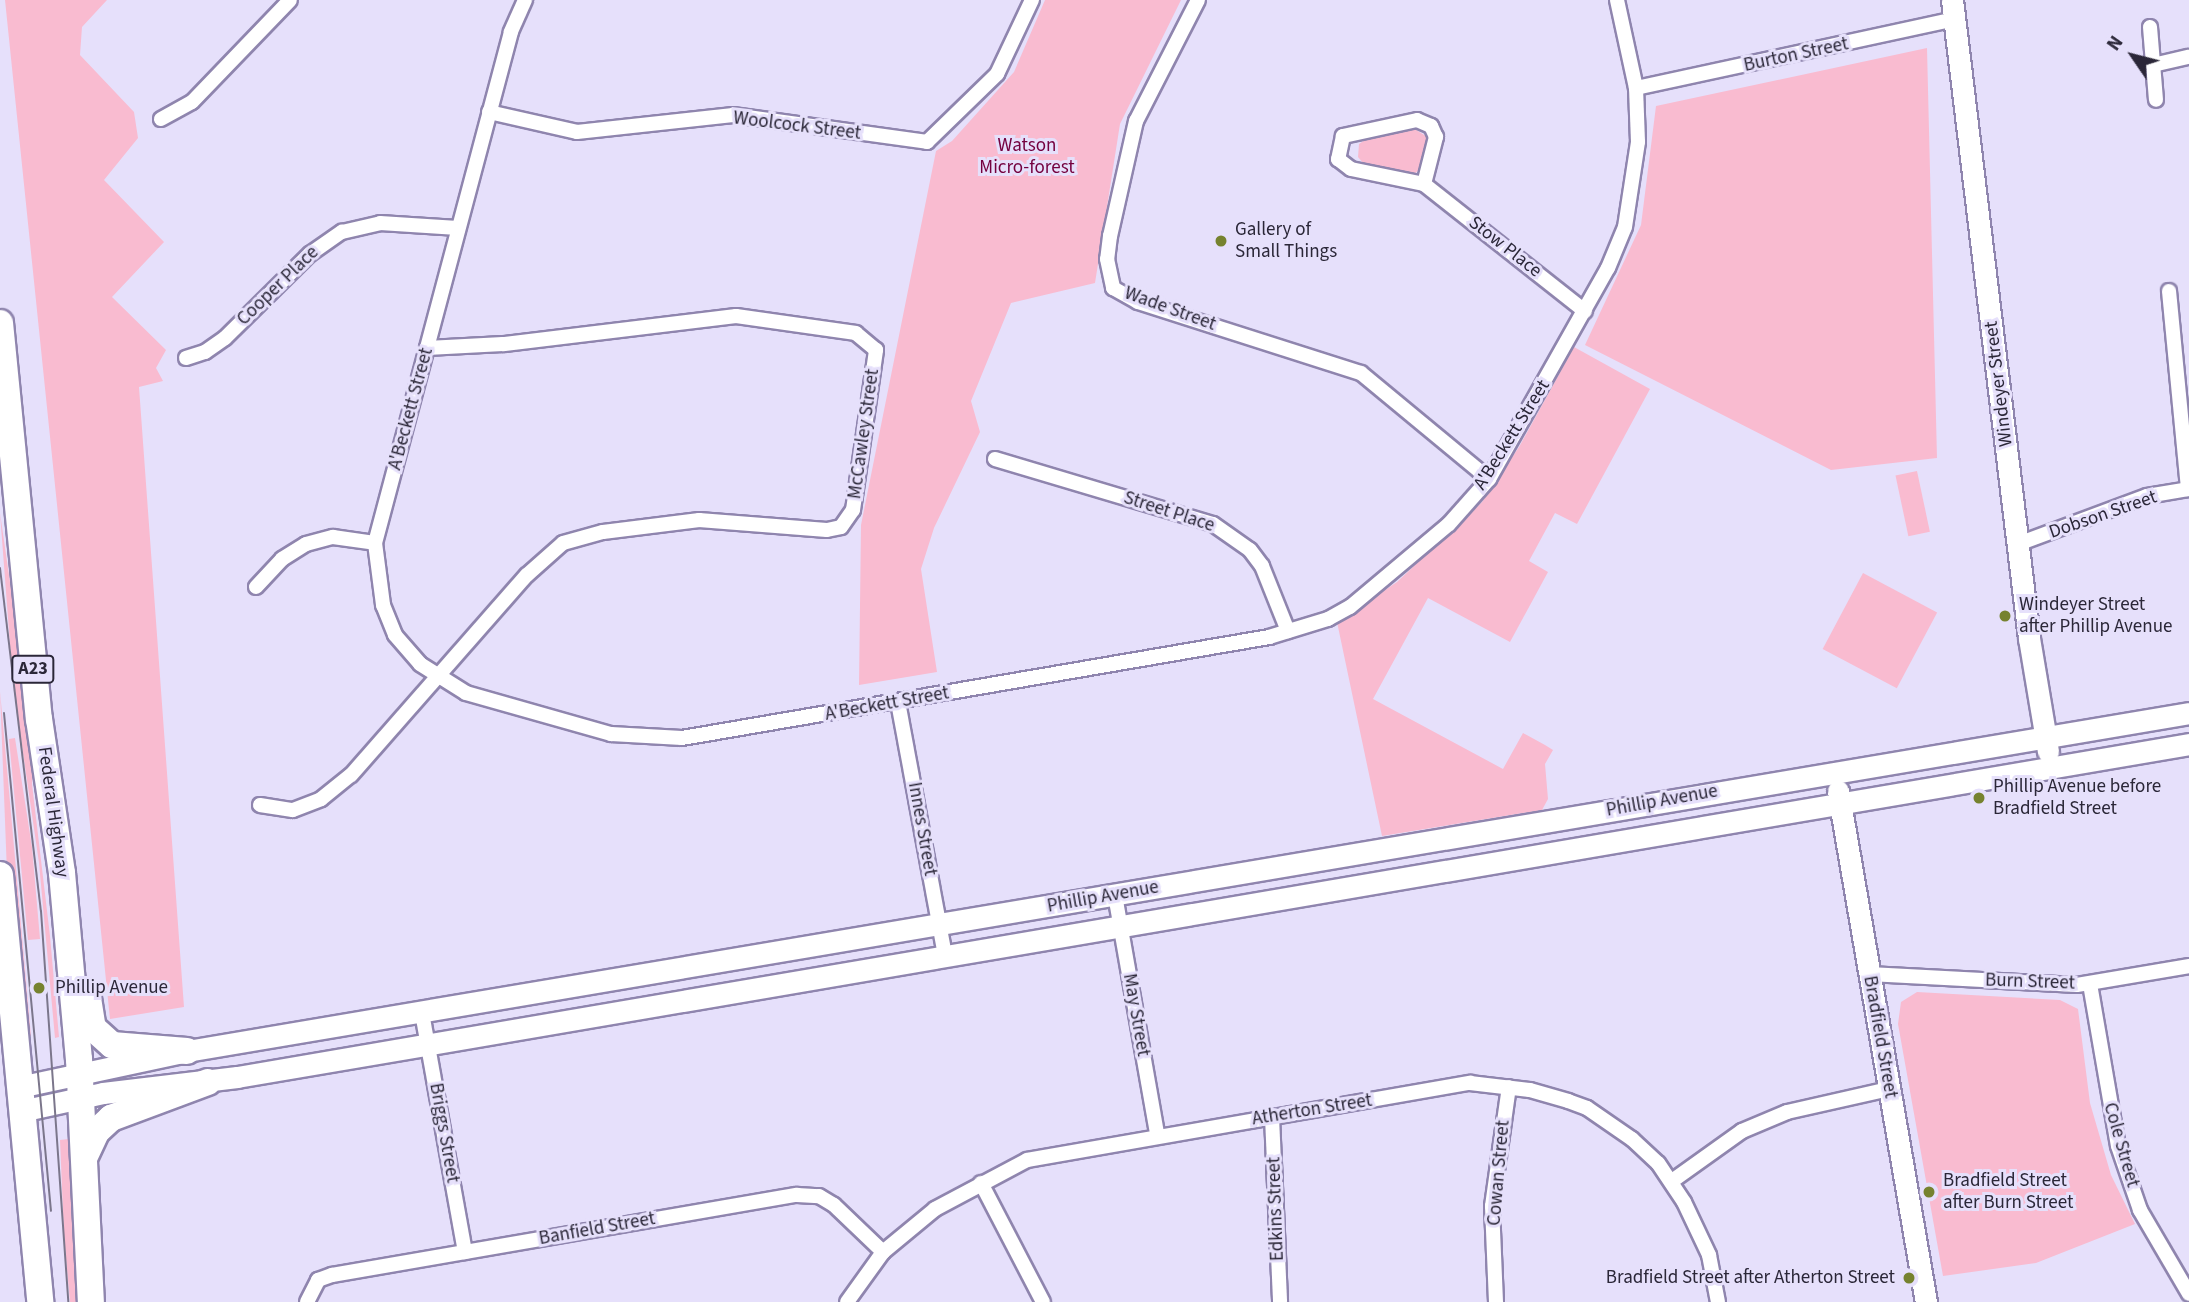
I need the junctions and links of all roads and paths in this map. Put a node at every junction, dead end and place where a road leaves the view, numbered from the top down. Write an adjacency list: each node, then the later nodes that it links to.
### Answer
1 (290, 0): 13 (street)
2 (525, 0): 12 (street, A'Beckett Street)
3 (1032, 0): 12 (street, Woolcock Street)
4 (1198, 0): 23 (street, Wade Street)
5 (1617, 0): 10 (street, A'Beckett Street)
6 (1954, 10): 10 (street, Burton Street); 26 (main road, Windeyer Street)
7 (2150, 27): 9 (street)
8 (2189, 57): 9 (street)
9 (2153, 65): 11 (street)
10 (1636, 88): 17 (street, A'Beckett Street)
11 (2156, 100)
12 (489, 112): 15 (street, A'Beckett Street)
13 (161, 119)
14 (1424, 184): 14 (street, Stow Place); 17 (street, Stow Place)
15 (458, 228): 19 (street, A'Beckett Street); 20 (street, Cooper Place)
16 (2169, 290): 24 (street)
17 (1585, 311): 23 (street, A'Beckett Street)
18 (0, 323): 21 (highway, Federal Highway / A23)
19 (427, 348): 25 (street, A'Beckett Street); 29 (street, McCawley Street)
20 (186, 358)
21 (3, 417): 38 (highway, Federal Highway / A23)
22 (995, 459): 28 (street, Street Place)
23 (1489, 479): 28 (street, A'Beckett Street)
24 (2189, 489): 26 (street, Dobson Street)
25 (375, 543): 27 (street); 29 (street, A'Beckett Street)
26 (2018, 544): 32 (main road, Windeyer Street)
27 (256, 587)
28 (1288, 631): 30 (street, A'Beckett Street)
29 (437, 677): 30 (street, A'Beckett Street); 37 (street, McCawley Street)
30 (898, 702): 41 (street, Innes Street)
31 (2189, 713): 32 (main road, Phillip Avenue)
32 (2046, 738): 34 (main road, Windeyer Street); 35 (main road, Phillip Avenue)
33 (2189, 744): 34 (main road, Phillip Avenue)
34 (2050, 767): 36 (main road, Phillip Avenue)
35 (1836, 772): 36 (main road, Bradfield Street); 40 (main road, Phillip Avenue)
36 (1839, 803): 42 (main road, Phillip Avenue); 45 (main road, Bradfield Street)
37 (260, 806)
38 (62, 873): 49 (highway); 51 (highway, Federal Highway / A23)
39 (0, 875): 54 (highway)
40 (1115, 895): 41 (main road, Phillip Avenue); 42 (street, May Street)
41 (939, 925): 43 (street, Innes Street); 47 (main road, Phillip Avenue)
42 (1121, 925): 43 (main road, Phillip Avenue); 56 (street, May Street)
43 (945, 956): 48 (main road, Phillip Avenue)
44 (2189, 966): 46 (street, Burn Street)
45 (1869, 974): 46 (street, Burn Street); 53 (main road, Bradfield Street)
46 (2090, 984): 62 (street, Cole Street)
47 (422, 1013): 48 (street, Briggs Street); 49 (main road, Phillip Avenue)
48 (427, 1044): 50 (main road, Phillip Avenue); 60 (street, Briggs Street)
49 (187, 1051): 51 (main road, Phillip Avenue)
50 (208, 1082): 51 (main road, Phillip Avenue); 57 (highway)
51 (81, 1086): 54 (main road, Phillip Avenue); 57 (highway, Federal Highway / A23)
52 (1509, 1087): 55 (street, Atherton Street); 58 (street, Atherton Street); 69 (street, Cowan Street)
53 (1889, 1089): 58 (street); 71 (main road, Bradfield Street)
54 (20, 1099): 63 (highway)
55 (1272, 1117): 56 (street, Atherton Street); 68 (street, Edkins Street)
56 (1157, 1134): 59 (street, Atherton Street)
57 (85, 1156): 64 (highway, Federal Highway / A23)
58 (1672, 1181): 70 (street, Atherton Street)
59 (981, 1183): 61 (street, Atherton Street); 67 (street)
60 (465, 1252): 61 (street, Banfield Street); 65 (street, Banfield Street)
61 (883, 1252): 66 (street, Atherton Street)
62 (2189, 1294)
63 (40, 1302)
64 (91, 1302)
65 (307, 1302)
66 (847, 1302)
67 (1043, 1302)
68 (1280, 1302)
69 (1496, 1302)
70 (1718, 1302)
71 (1926, 1302)

